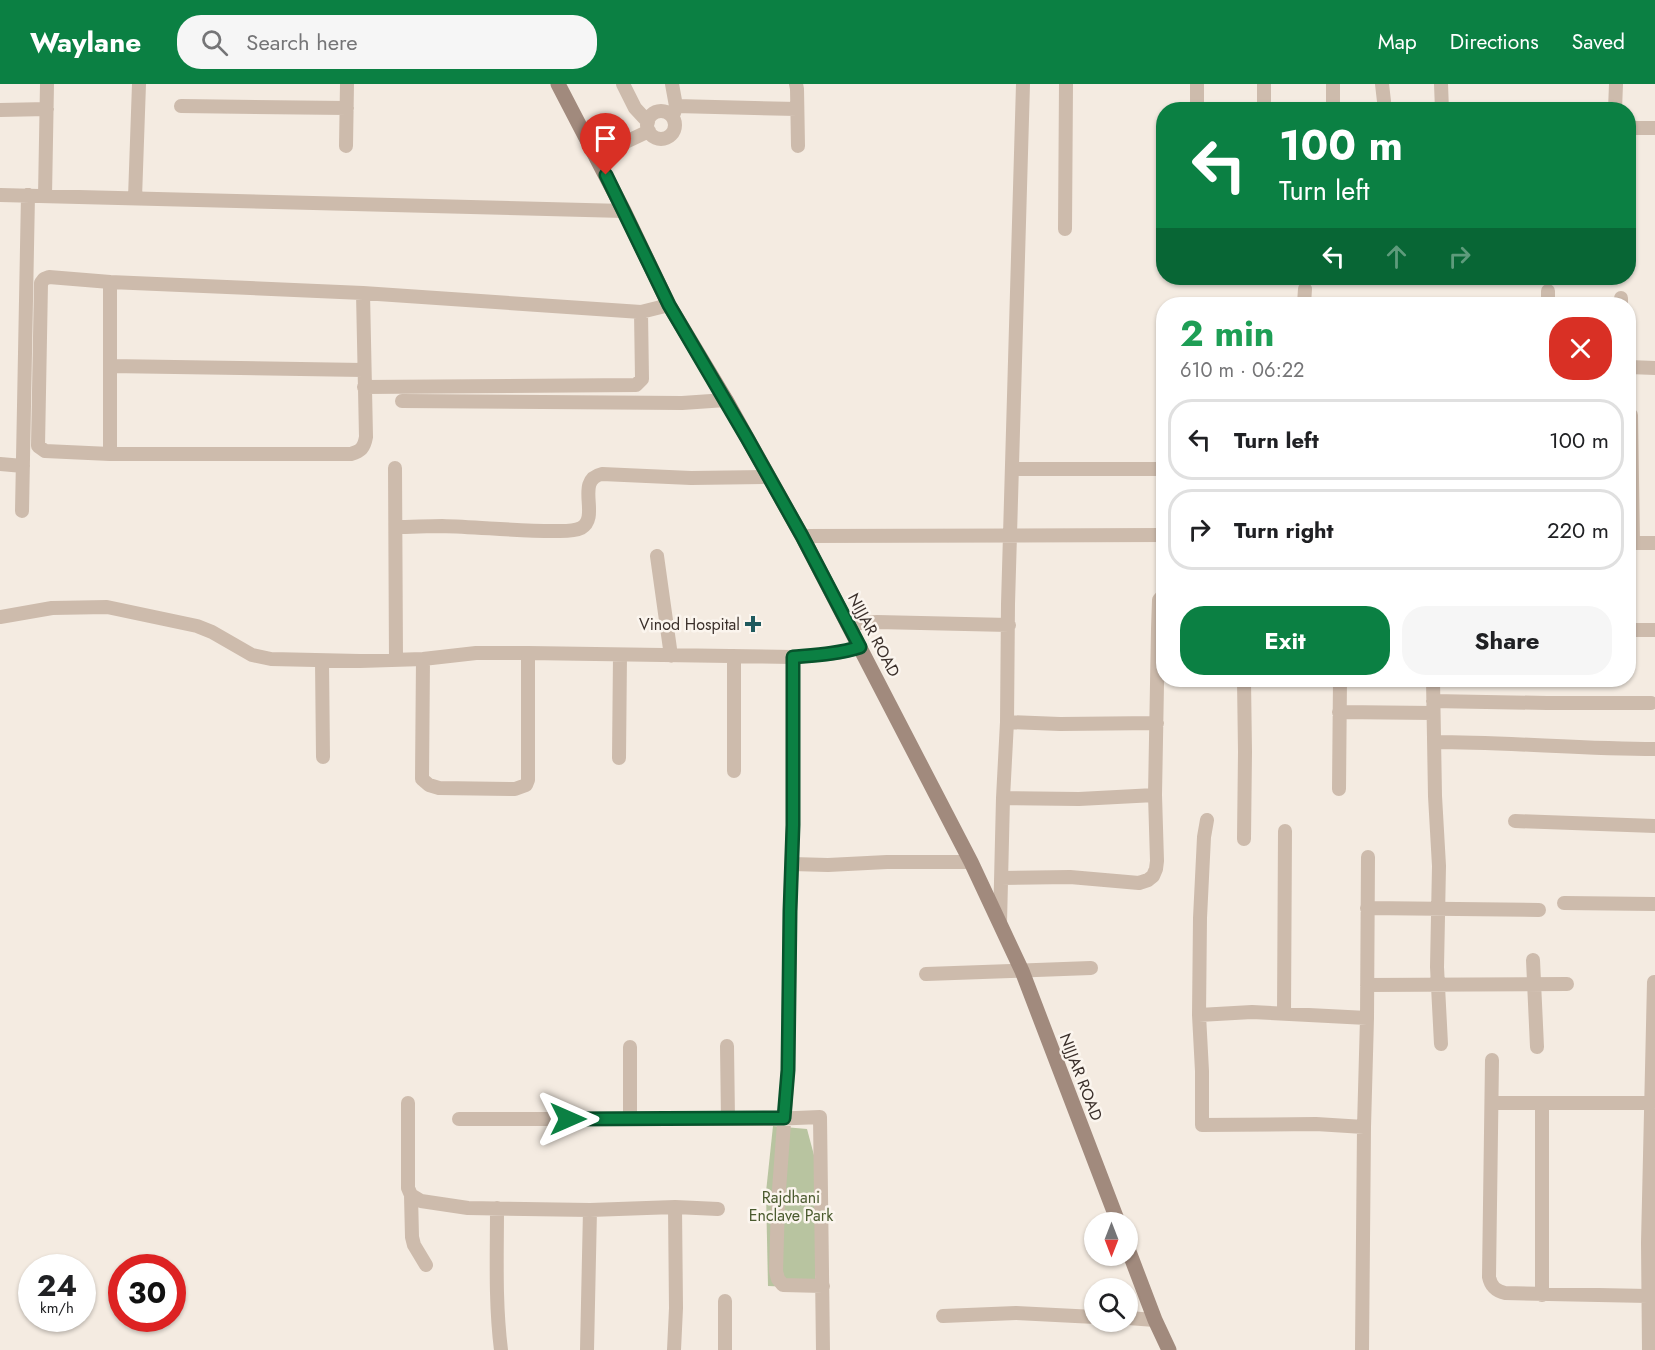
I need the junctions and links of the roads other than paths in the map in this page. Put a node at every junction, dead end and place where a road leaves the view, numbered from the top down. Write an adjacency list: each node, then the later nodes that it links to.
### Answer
1 (47, 84): 24 (street)
2 (139, 84): 37 (street)
3 (347, 84): 23 (street)
4 (558, 84): 33 (street, NIJJAR ROAD)
5 (623, 84): 28 (street)
6 (672, 84): 27 (street)
7 (795, 84): 26 (street)
8 (1023, 84): 57 (street)
9 (1066, 84): 39 (street)
10 (1197, 84): 16 (street)
11 (1264, 84): 17 (street)
12 (1333, 84): 18 (street)
13 (1382, 84): 19 (street)
14 (1441, 84): 20 (street)
15 (1616, 84): 21 (street)
16 (1197, 102)
17 (1264, 102)
18 (1333, 102)
19 (1384, 102)
20 (1442, 102)
21 (1615, 102)
22 (181, 106): 23 (street)
23 (347, 108): 31 (street)
24 (47, 109): 25 (street); 36 (street)
25 (0, 110)
26 (797, 110): 27 (street); 32 (street)
27 (675, 112): 28 (street); 28 (street)
28 (648, 127): 33 (street)
29 (1636, 128): 30 (street)
30 (1655, 128)
31 (346, 146)
32 (798, 147)
33 (596, 156): 38 (street, NIJJAR ROAD)
34 (0, 195): 35 (street)
35 (27, 195): 36 (street); 55 (street)
36 (45, 196): 37 (street)
37 (135, 198): 38 (street)
38 (624, 211): 44 (street, NIJJAR ROAD)
39 (1065, 229)
40 (110, 282): 42 (street); 46 (street); 53 (street)
41 (1305, 289): 43 (street)
42 (363, 293): 45 (street); 49 (street)
43 (1304, 297)
44 (669, 305): 45 (street); 51 (street, NIJJAR ROAD)
45 (640, 312): 50 (street)
46 (110, 366): 49 (street); 53 (street)
47 (1636, 367): 48 (street)
48 (1655, 368)
49 (363, 370): 50 (street)
50 (364, 387): 53 (street)
51 (726, 400): 52 (street); 59 (street, NIJJAR ROAD)
52 (402, 401)
53 (110, 454)
54 (0, 464): 55 (street)
55 (23, 466): 60 (street)
56 (395, 468): 61 (street)
57 (1012, 469): 58 (street); 62 (street)
58 (1155, 469)
59 (769, 477): 61 (street); 64 (street, NIJJAR ROAD)
60 (22, 512)
61 (396, 527): 80 (street)
62 (1010, 535): 63 (street); 64 (street); 70 (street)
63 (1156, 535)
64 (802, 536): 69 (street, NIJJAR ROAD)
65 (1636, 543): 66 (street)
66 (1655, 543)
67 (657, 556): 76 (street)
68 (0, 617): 81 (street)
69 (848, 624): 70 (street); 73 (street, NIJJAR ROAD)
70 (1009, 625): 89 (street)
71 (1636, 630): 72 (street)
72 (1655, 630)
73 (860, 647): 78 (street); 105 (street, NIJJAR ROAD)
74 (528, 652): 75 (street); 79 (street); 79 (street)
75 (620, 655): 76 (street); 94 (street)
76 (670, 656): 77 (street)
77 (734, 656): 78 (street); 95 (street)
78 (793, 657): 106 (street)
79 (423, 658): 80 (street)
80 (396, 659): 81 (street)
81 (322, 661): 93 (street)
82 (1158, 687): 90 (street)
83 (1244, 687): 103 (street)
84 (1340, 687): 88 (street)
85 (1433, 687): 87 (street)
86 (1651, 703): 87 (street)
87 (1433, 707): 88 (street); 91 (street)
88 (1339, 712): 96 (street)
89 (1007, 722): 90 (street); 98 (street)
90 (1157, 723): 97 (street)
91 (1434, 742): 92 (street); 111 (street)
92 (1655, 749)
93 (323, 757)
94 (619, 758)
95 (734, 771)
96 (1339, 789)
97 (1155, 795): 98 (street); 107 (street)
98 (1003, 798): 107 (street)
99 (1207, 820): 124 (street)
100 (1515, 821): 101 (street)
101 (1655, 826)
102 (1285, 831): 123 (street)
103 (1244, 839)
104 (1368, 857): 110 (street)
105 (971, 862): 106 (street); 113 (street, NIJJAR ROAD)
106 (792, 864): 135 (street)
107 (1002, 878): 113 (street)
108 (1564, 903): 109 (street)
109 (1655, 904)
110 (1367, 908): 111 (street); 122 (street)
111 (1438, 909): 112 (street); 119 (street)
112 (1539, 910)
113 (1000, 922): 116 (street, NIJJAR ROAD)
114 (1533, 960): 120 (street)
115 (1091, 968): 116 (street)
116 (1022, 971): 117 (street); 145 (street, NIJJAR ROAD)
117 (926, 974)
118 (1654, 982): 134 (street)
119 (1438, 984): 120 (street); 122 (street); 126 (street)
120 (1534, 984): 121 (street); 129 (street)
121 (1567, 984)
122 (1367, 985): 125 (street)
123 (1284, 1014): 124 (street); 125 (street)
124 (1199, 1015): 139 (street)
125 (1367, 1017): 139 (street)
126 (1441, 1044)
127 (728, 1046): 138 (street)
128 (630, 1047): 137 (street)
129 (1537, 1047)
130 (1492, 1060): 132 (street)
131 (408, 1103): 140 (street)
132 (1492, 1103): 133 (street); 150 (street)
133 (1542, 1103): 134 (street); 150 (street)
134 (1651, 1103): 146 (street)
135 (784, 1118): 138 (street); 149 (street); 149 (street)
136 (459, 1119): 137 (street)
137 (630, 1119): 138 (street)
138 (728, 1119)
139 (1364, 1127): 163 (street)
140 (411, 1195): 141 (street); 147 (street)
141 (497, 1208): 144 (street); 157 (street)
142 (675, 1208): 143 (street); 144 (street); 159 (street)
143 (718, 1209)
144 (590, 1210): 158 (street)
145 (1114, 1212)
146 (1651, 1243): 151 (street)
147 (426, 1265)
148 (1134, 1266): 156 (street)
149 (823, 1286): 161 (street)
150 (1542, 1295): 151 (street)
151 (1648, 1296): 164 (street)
152 (725, 1301): 160 (street)
153 (943, 1316): 154 (street)
154 (1084, 1316)
155 (1138, 1319): 156 (street)
156 (1155, 1320): 162 (street)
157 (501, 1350)
158 (587, 1350)
159 (674, 1350)
160 (724, 1350)
161 (823, 1350)
162 (1169, 1350)
163 (1362, 1350)
164 (1648, 1350)

